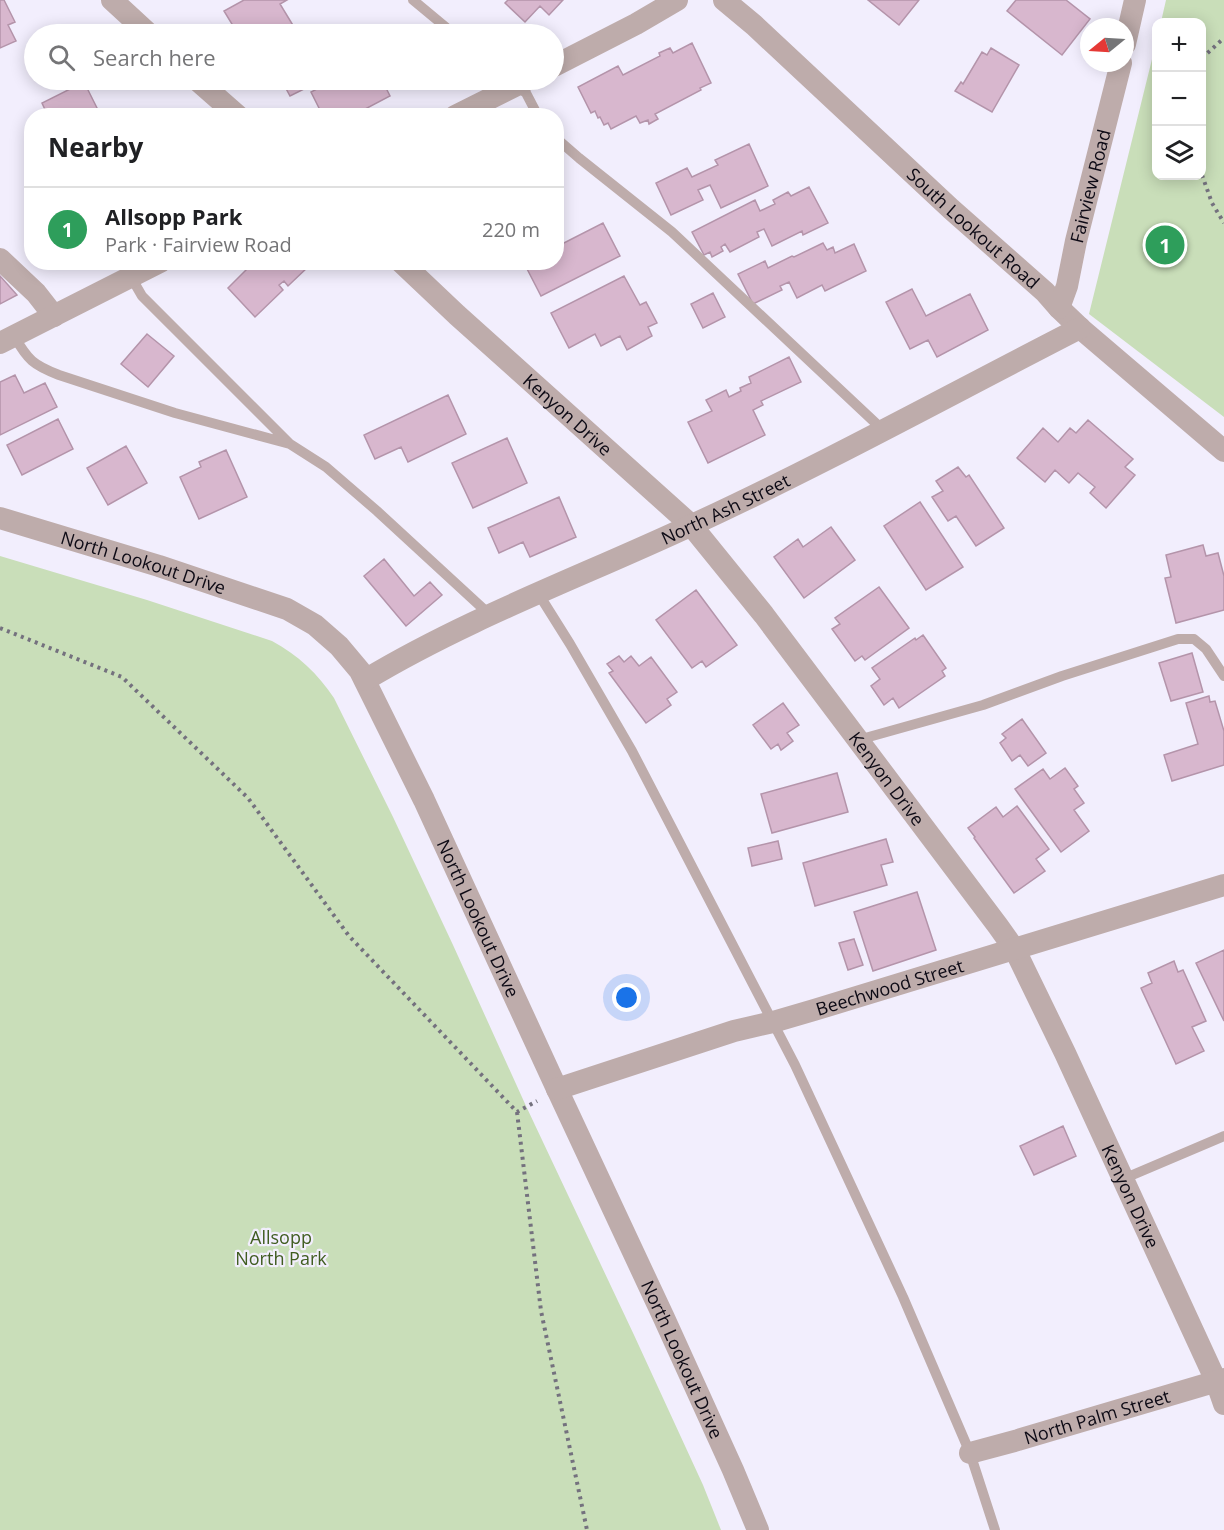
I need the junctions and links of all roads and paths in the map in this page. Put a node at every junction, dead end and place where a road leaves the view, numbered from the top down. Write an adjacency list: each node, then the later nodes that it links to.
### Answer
1 (112, 0): 7 (street)
2 (413, 0): 8 (lane)
3 (677, 0): 11 (street)
4 (724, 0): 26 (street, South Lookout Road)
5 (1135, 0): 6 (street)
6 (1131, 18)
7 (138, 24)
8 (442, 24)
9 (1224, 38): 10 (path)
10 (1206, 54)
11 (564, 61)
12 (1119, 72): 26 (street, Fairview Road)
13 (208, 90): 16 (street)
14 (501, 90): 17 (street)
15 (523, 90): 18 (lane)
16 (229, 108)
17 (469, 108)
18 (534, 108)
19 (564, 145): 30 (lane)
20 (1204, 180): 21 (path)
21 (1224, 223)
22 (0, 259): 27 (street)
23 (145, 270): 25 (street)
24 (409, 270): 34 (street, Kenyon Drive)
25 (131, 277): 27 (street); 31 (lane)
26 (1059, 308): 28 (street, South Lookout Road)
27 (54, 316): 29 (street)
28 (1080, 328): 30 (street, North Ash Street); 32 (street, South Lookout Road)
29 (7, 340): 31 (lane)
30 (883, 430): 34 (street, North Ash Street)
31 (290, 444): 36 (lane)
32 (1224, 451)
33 (0, 518): 39 (street, North Lookout Drive)
34 (691, 525): 35 (street, North Ash Street); 40 (street, Kenyon Drive)
35 (538, 593): 36 (street, North Ash Street); 43 (lane)
36 (490, 615): 39 (street, North Ash Street)
37 (0, 628): 45 (path)
38 (1224, 676): 40 (lane)
39 (365, 681): 44 (street, North Lookout Drive)
40 (858, 740): 42 (street, Kenyon Drive)
41 (1224, 885): 42 (street, Beechwood Street)
42 (1015, 950): 43 (street, Beechwood Street); 47 (street, Kenyon Drive)
43 (773, 1022): 44 (street, Beechwood Street); 50 (lane)
44 (557, 1089): 45 (path); 52 (street, North Lookout Drive)
45 (518, 1112): 51 (path)
46 (1224, 1136): 47 (lane)
47 (1122, 1179): 48 (street, Kenyon Drive)
48 (1220, 1380): 49 (street, Kenyon Drive); 50 (street, North Palm Street)
49 (1224, 1404)
50 (970, 1453): 53 (lane)
51 (587, 1530)
52 (758, 1530)
53 (995, 1530)

